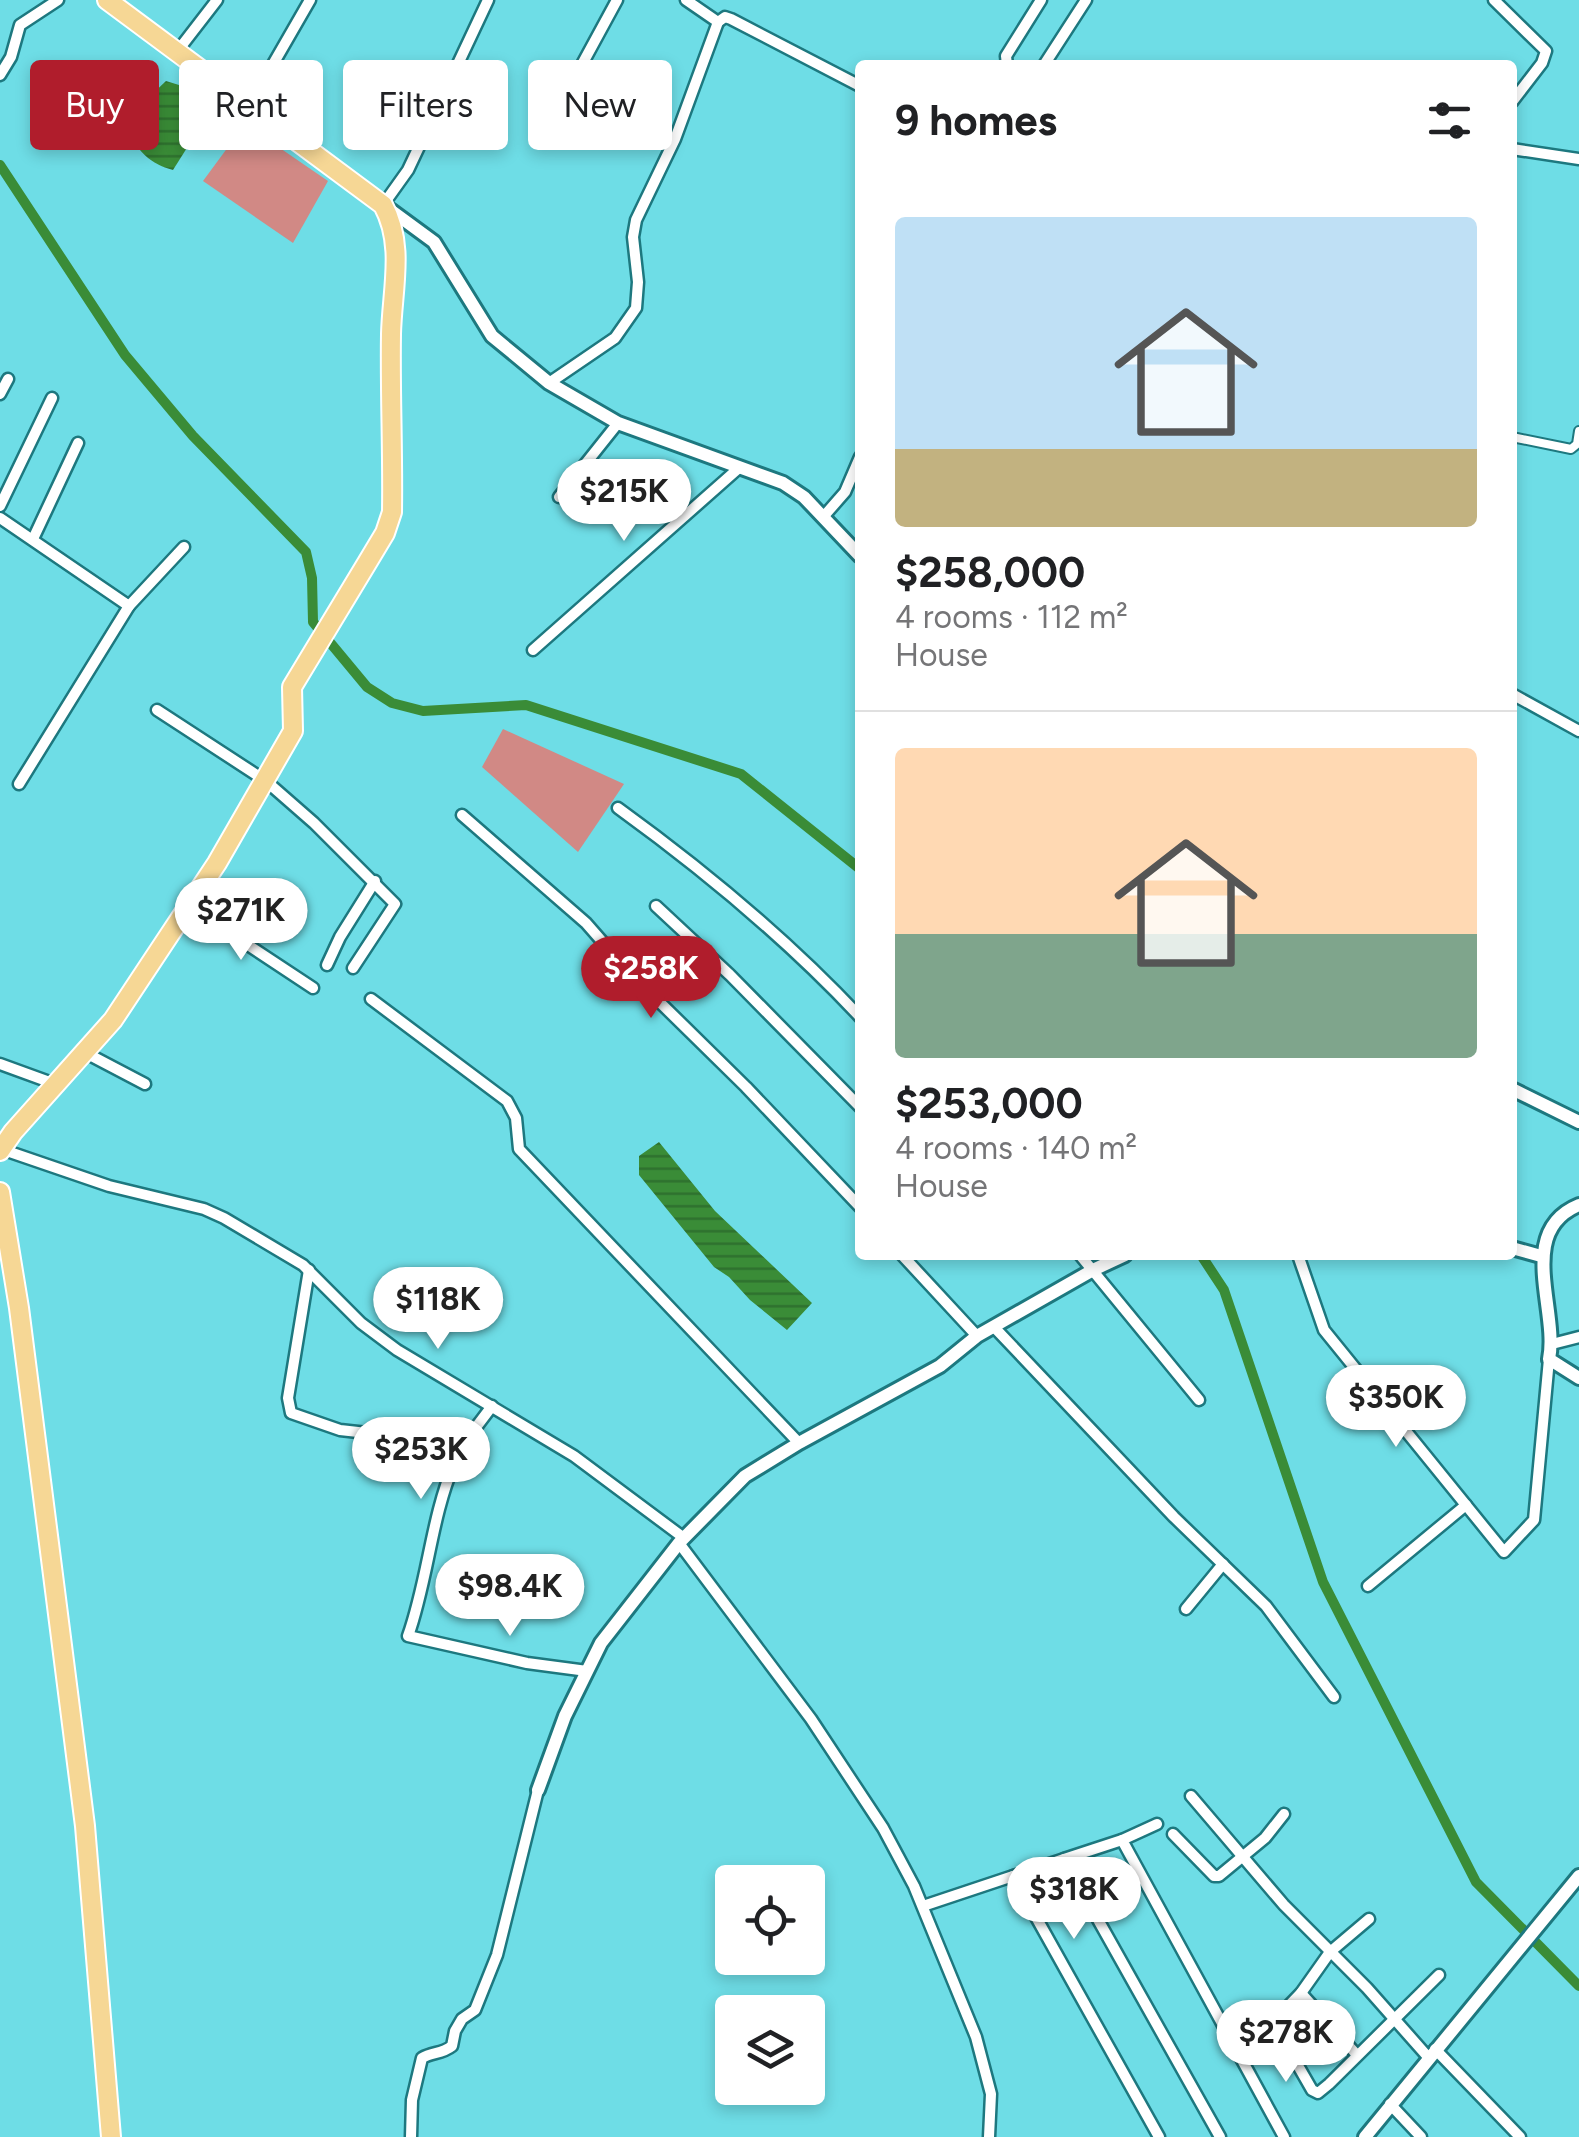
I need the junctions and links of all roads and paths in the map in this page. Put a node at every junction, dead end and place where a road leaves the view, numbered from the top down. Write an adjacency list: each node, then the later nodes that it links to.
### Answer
1 (58, 0): 18 (street)
2 (107, 0): 12 (main road)
3 (217, 0): 12 (street)
4 (310, 0): 14 (street)
5 (488, 0): 24 (street)
6 (616, 0): 15 (street)
7 (686, 0): 11 (street)
8 (1041, 0): 16 (street)
9 (1086, 0): 17 (street)
10 (1494, 0): 20 (street)
11 (718, 22): 19 (street); 26 (street)
12 (176, 54): 13 (main road)
13 (184, 60)
14 (276, 60)
15 (584, 60)
16 (1006, 60)
17 (1047, 60)
18 (0, 75)
19 (855, 83)
20 (1517, 96)
21 (308, 150): 24 (main road)
22 (1517, 150): 23 (street)
23 (1579, 159)
24 (383, 205): 26 (street); 47 (main road)
25 (8, 379): 27 (street)
26 (548, 384): 29 (street)
27 (0, 394)
28 (52, 398): 36 (street)
29 (618, 423): 33 (street); 35 (street)
30 (1579, 431): 31 (street)
31 (1517, 438)
32 (78, 443): 39 (street)
33 (740, 467): 37 (street); 43 (street)
34 (855, 469): 37 (street)
35 (558, 497)
36 (0, 506)
37 (824, 516): 41 (street)
38 (0, 518): 39 (street)
39 (33, 538): 42 (street)
40 (184, 547): 42 (street)
41 (855, 550)
42 (128, 606): 48 (street)
43 (533, 650)
44 (1517, 697): 46 (street)
45 (157, 710): 47 (street)
46 (1579, 730)
47 (266, 781): 51 (street); 52 (main road)
48 (19, 784)
49 (618, 808): 58 (street)
50 (462, 815): 68 (street)
51 (375, 881): 54 (street); 55 (street)
52 (189, 906): 56 (street); 59 (main road)
53 (656, 906): 64 (street)
54 (327, 966)
55 (353, 968)
56 (313, 988)
57 (371, 999): 86 (street)
58 (855, 1011)
59 (83, 1052): 61 (main road); 62 (street)
60 (0, 1064): 61 (street)
61 (56, 1084): 66 (main road)
62 (145, 1084)
63 (1517, 1091): 65 (street)
64 (855, 1102)
65 (1579, 1122)
66 (0, 1150): 76 (street)
67 (0, 1192): 114 (main road)
68 (855, 1199)
69 (1579, 1206): 71 (street)
70 (1517, 1249): 71 (street)
71 (1541, 1256): 81 (street)
72 (907, 1260): 79 (street)
73 (1084, 1260): 77 (street)
74 (1115, 1260): 77 (street)
75 (1300, 1260): 88 (street)
76 (308, 1270): 85 (street); 87 (street)
77 (1093, 1270): 78 (street); 84 (street)
78 (994, 1326): 79 (street); 90 (street)
79 (978, 1336): 86 (street)
80 (1579, 1337): 81 (street)
81 (1552, 1344): 82 (street)
82 (1550, 1359): 83 (street); 88 (street)
83 (1579, 1378)
84 (1199, 1400)
85 (492, 1406): 87 (street); 89 (street)
86 (798, 1443): 89 (street)
87 (456, 1459): 93 (street)
88 (1466, 1505): 91 (street)
89 (682, 1540): 93 (street); 105 (street)
90 (1223, 1564): 92 (street); 94 (street)
91 (1368, 1586)
92 (1186, 1609)
93 (587, 1671): 95 (street)
94 (1334, 1697)
95 (538, 1790): 115 (street)
96 (1191, 1796): 101 (street)
97 (1284, 1814): 101 (street)
98 (1157, 1824): 100 (street)
99 (1173, 1834): 101 (street)
100 (1122, 1840): 102 (street); 119 (street)
101 (1243, 1856): 107 (street)
102 (1064, 1859): 103 (street); 118 (street)
103 (1013, 1876): 105 (street); 117 (street)
104 (1579, 1876): 111 (street)
105 (923, 1906): 116 (street)
106 (1370, 1918): 107 (street)
107 (1330, 1952): 109 (street); 110 (street)
108 (1439, 1975): 110 (street)
109 (1301, 1994): 112 (street); 112 (street)
110 (1395, 2022): 111 (street); 112 (street)
111 (1432, 2053): 113 (street); 122 (street)
112 (1357, 2055)
113 (1390, 2104): 120 (street); 121 (street)
114 (111, 2137)
115 (411, 2137)
116 (989, 2137)
117 (1159, 2137)
118 (1220, 2137)
119 (1284, 2137)
120 (1365, 2137)
121 (1421, 2137)
122 (1520, 2137)

